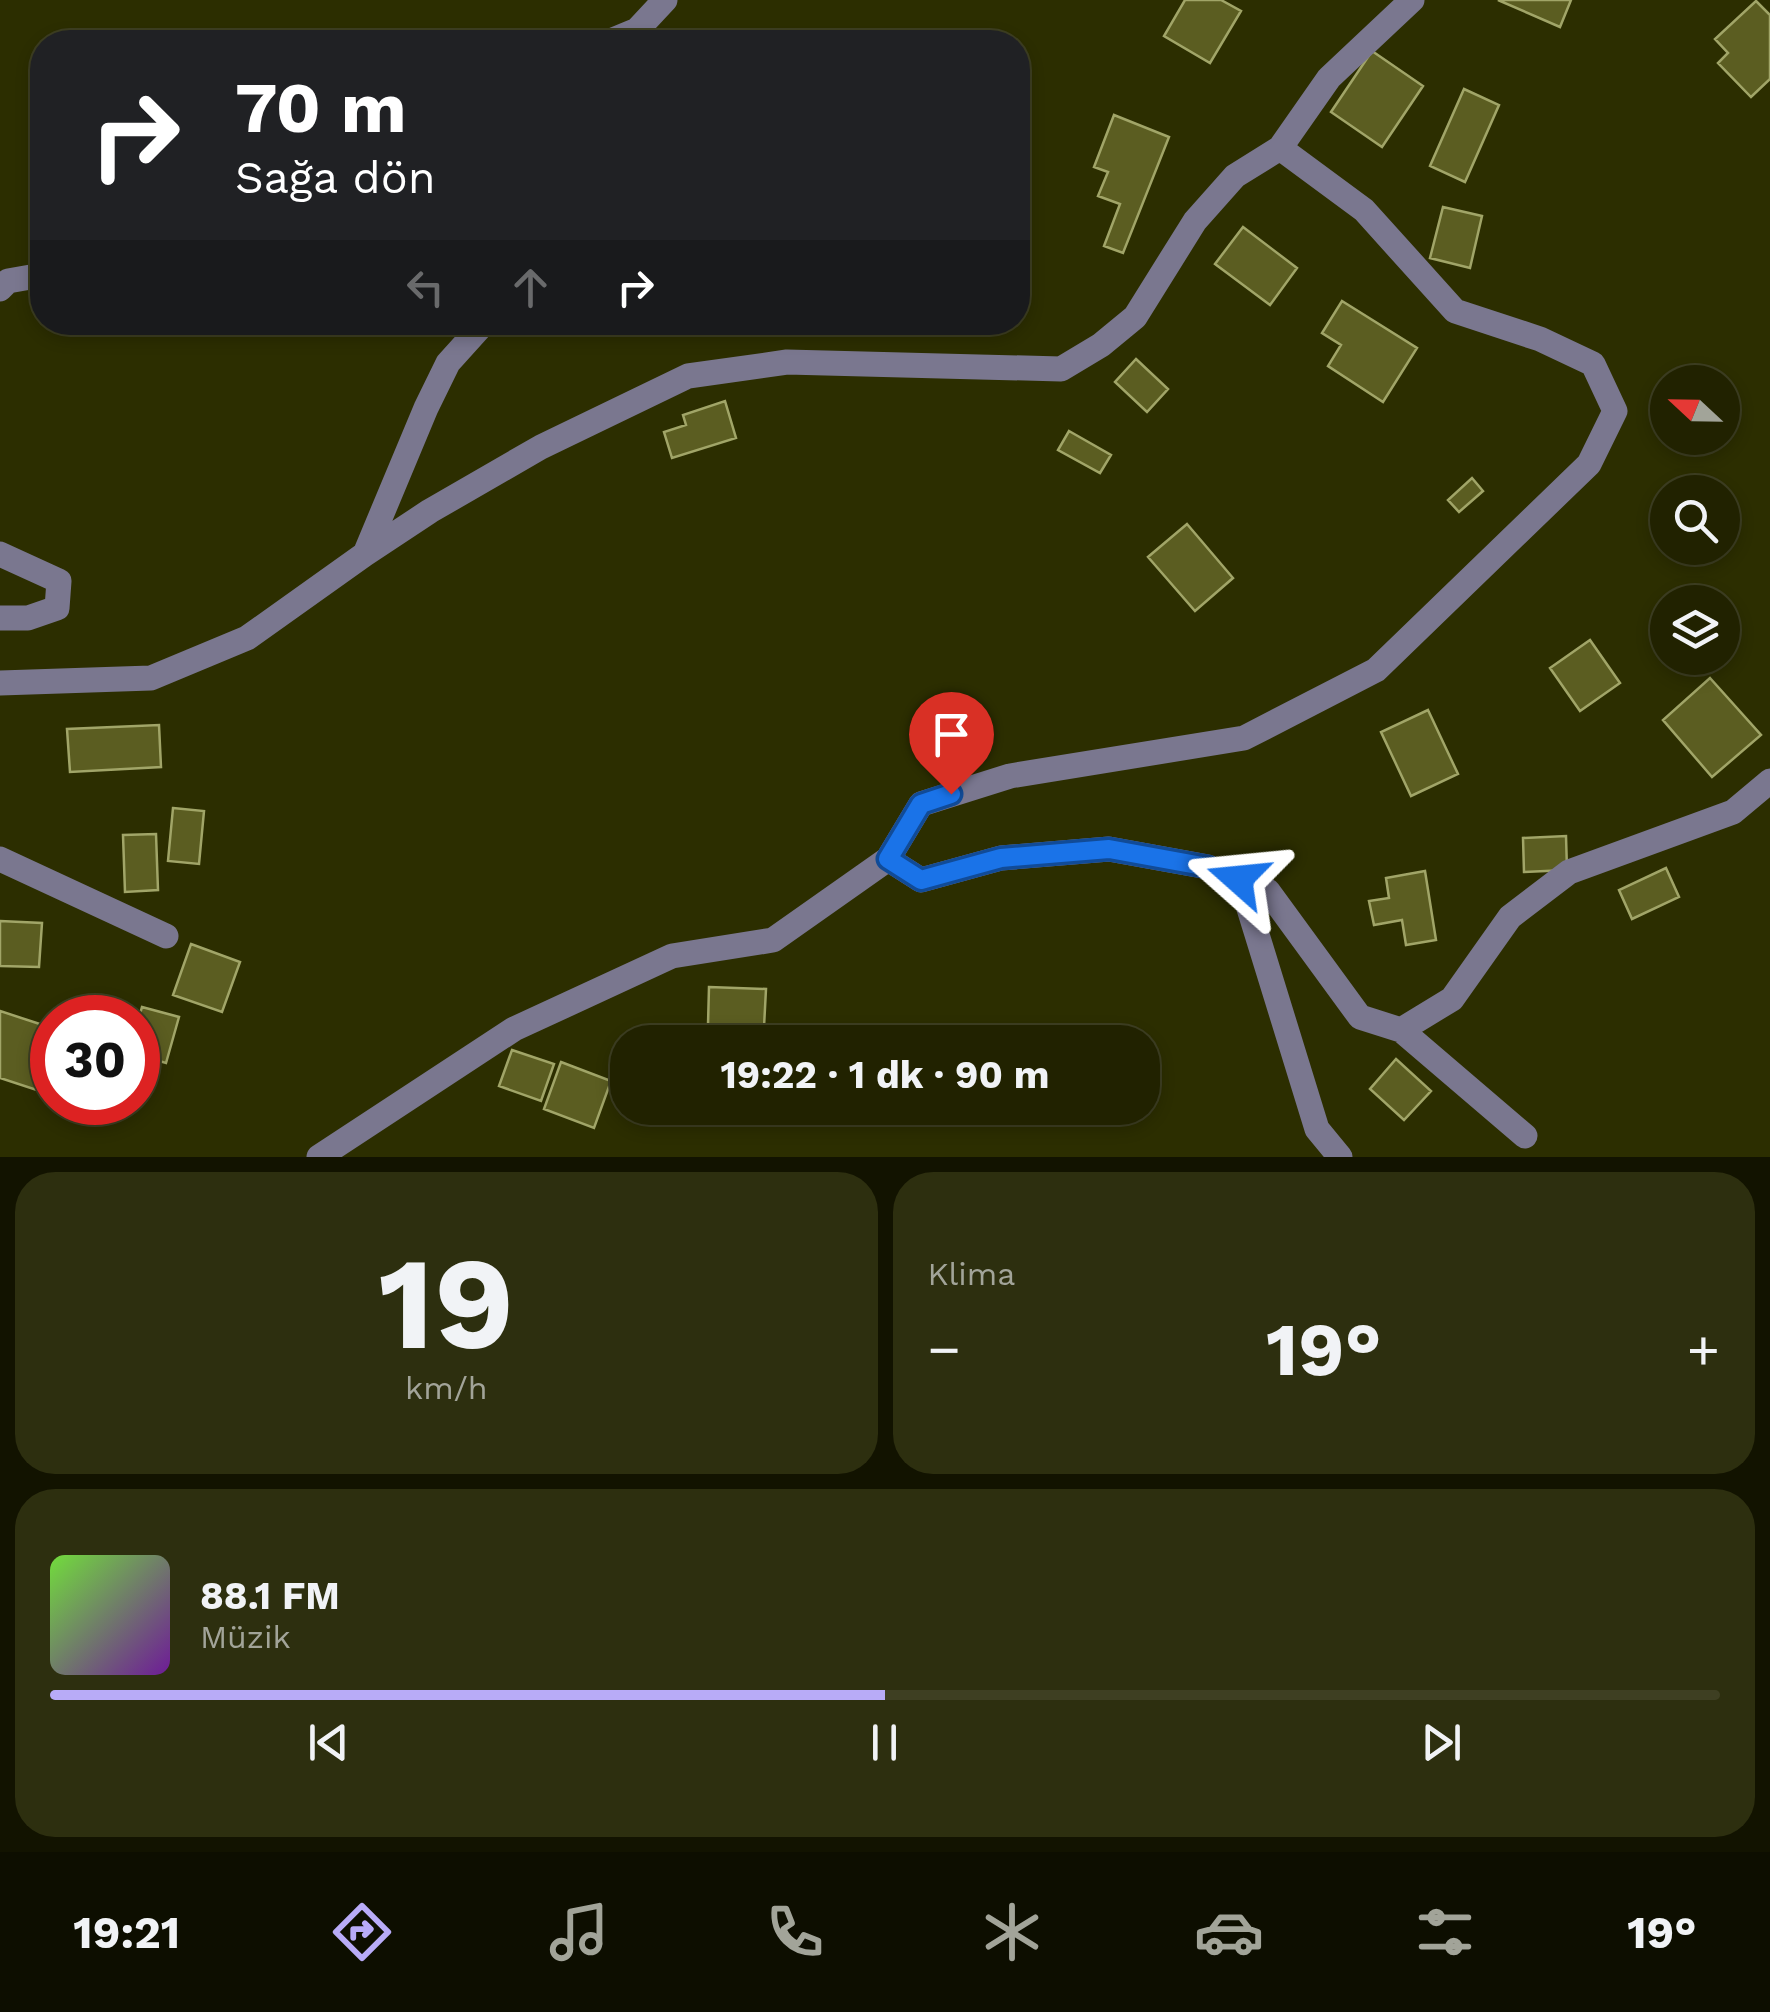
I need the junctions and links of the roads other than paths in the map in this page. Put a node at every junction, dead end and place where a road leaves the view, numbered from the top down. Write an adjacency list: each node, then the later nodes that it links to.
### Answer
1 (664, 0): 3 (street)
2 (1412, 0): 4 (street)
3 (637, 30)
4 (1280, 148): 9 (street); 14 (street)
5 (30, 277): 6 (street)
6 (0, 288)
7 (474, 335): 9 (street)
8 (0, 554): 10 (street)
9 (364, 554): 11 (street)
10 (0, 618)
11 (0, 683)
12 (1770, 781): 17 (street)
13 (0, 859): 16 (street)
14 (888, 859): 15 (street); 19 (street)
15 (1208, 867): 17 (street); 20 (street)
16 (166, 936)
17 (1401, 1030): 18 (street)
18 (1525, 1136)
19 (320, 1157)
20 (1340, 1157)

